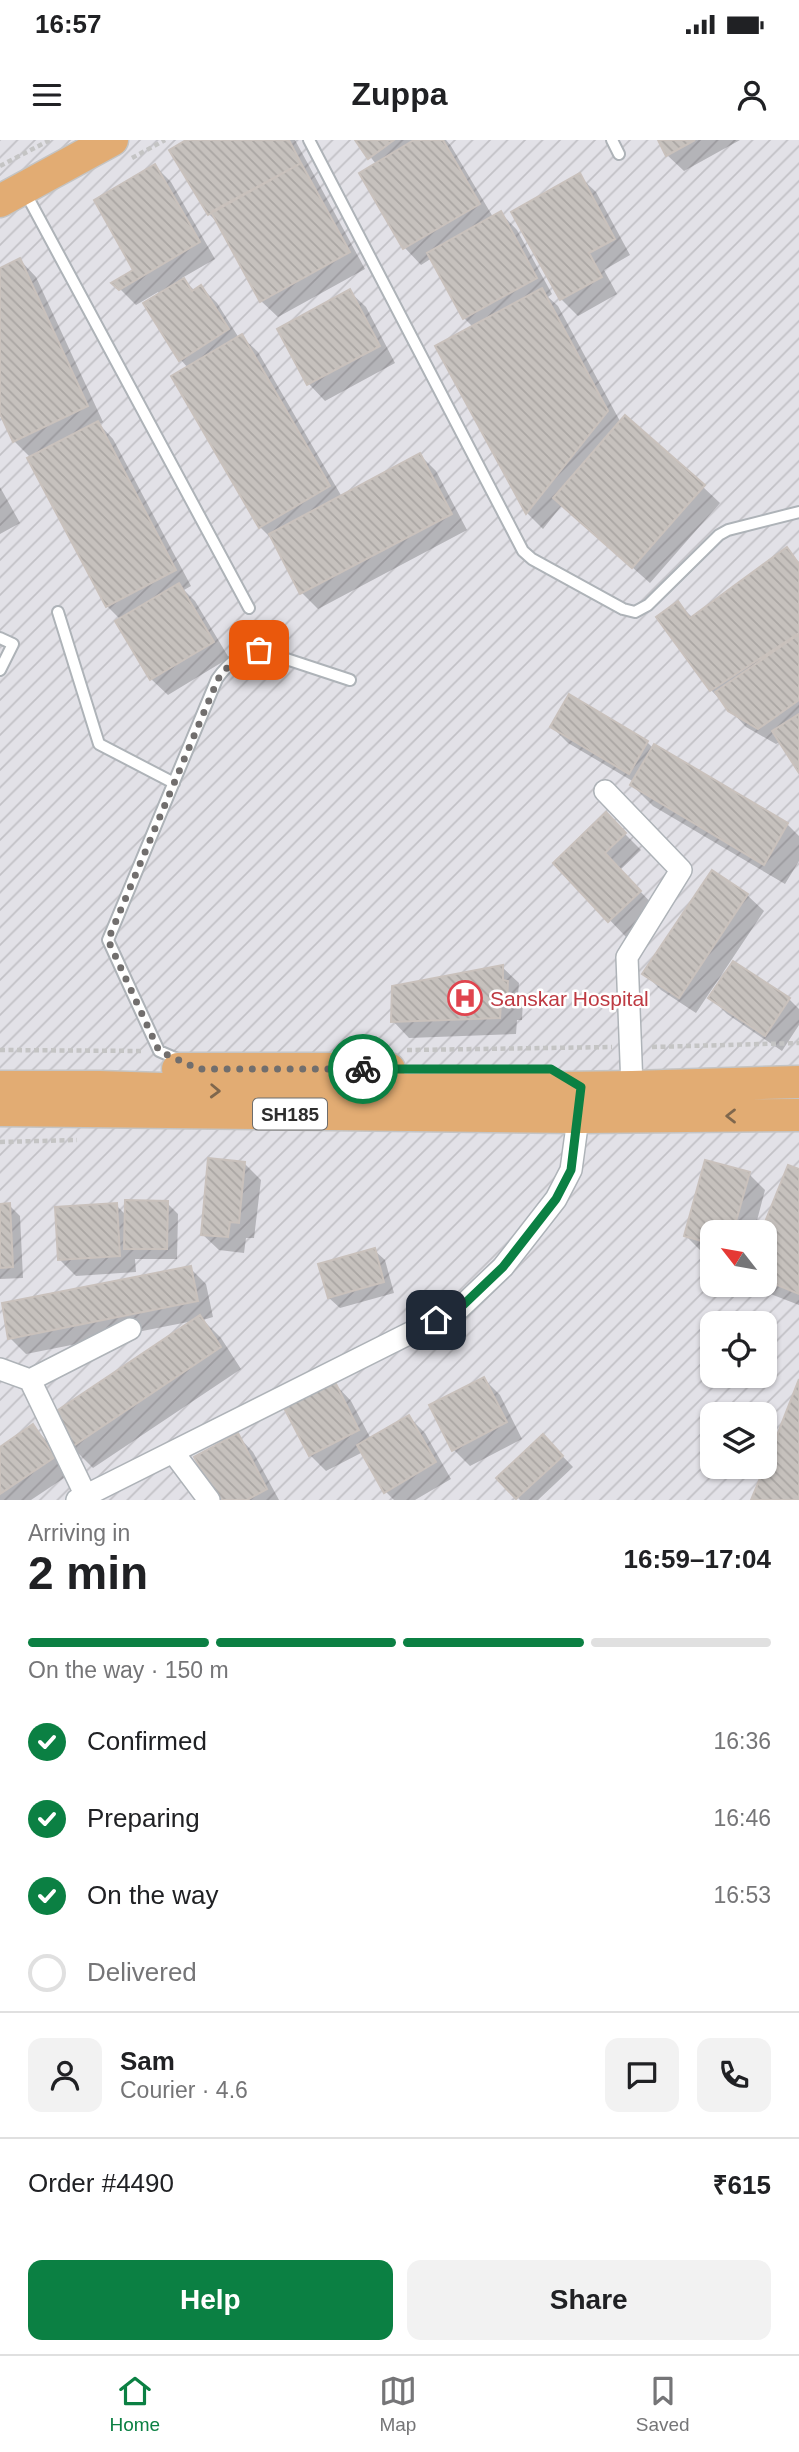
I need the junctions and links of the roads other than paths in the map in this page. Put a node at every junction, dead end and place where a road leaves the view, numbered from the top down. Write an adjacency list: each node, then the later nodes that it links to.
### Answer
1 (112, 140): 5 (main road)
2 (309, 140): 6 (lane)
3 (612, 140): 4 (lane)
4 (619, 154)
5 (12, 194): 7 (lane)
6 (799, 512)
7 (249, 608)
8 (58, 612): 12 (lane)
9 (0, 638): 10 (lane)
10 (0, 670)
11 (350, 680): 12 (lane)
12 (174, 783): 15 (lane)
13 (605, 791): 18 (street)
14 (0, 1067): 15 (main road)
15 (198, 1069): 19 (main road)
16 (799, 1082): 18 (main road, SH185)
17 (0, 1087): 19 (main road, SH185, one-way to 19)
18 (632, 1087): 19 (main road, SH185)
19 (580, 1102): 20 (main road, SH185); 21 (main road, SH185, one-way to 19); 22 (main road); 26 (street)
20 (0, 1110)
21 (799, 1115)
22 (0, 1124)
23 (130, 1329): 25 (street)
24 (0, 1370): 25 (street)
25 (30, 1380): 27 (street)
26 (173, 1452): 27 (street); 28 (street)
27 (81, 1498)
28 (209, 1500)

